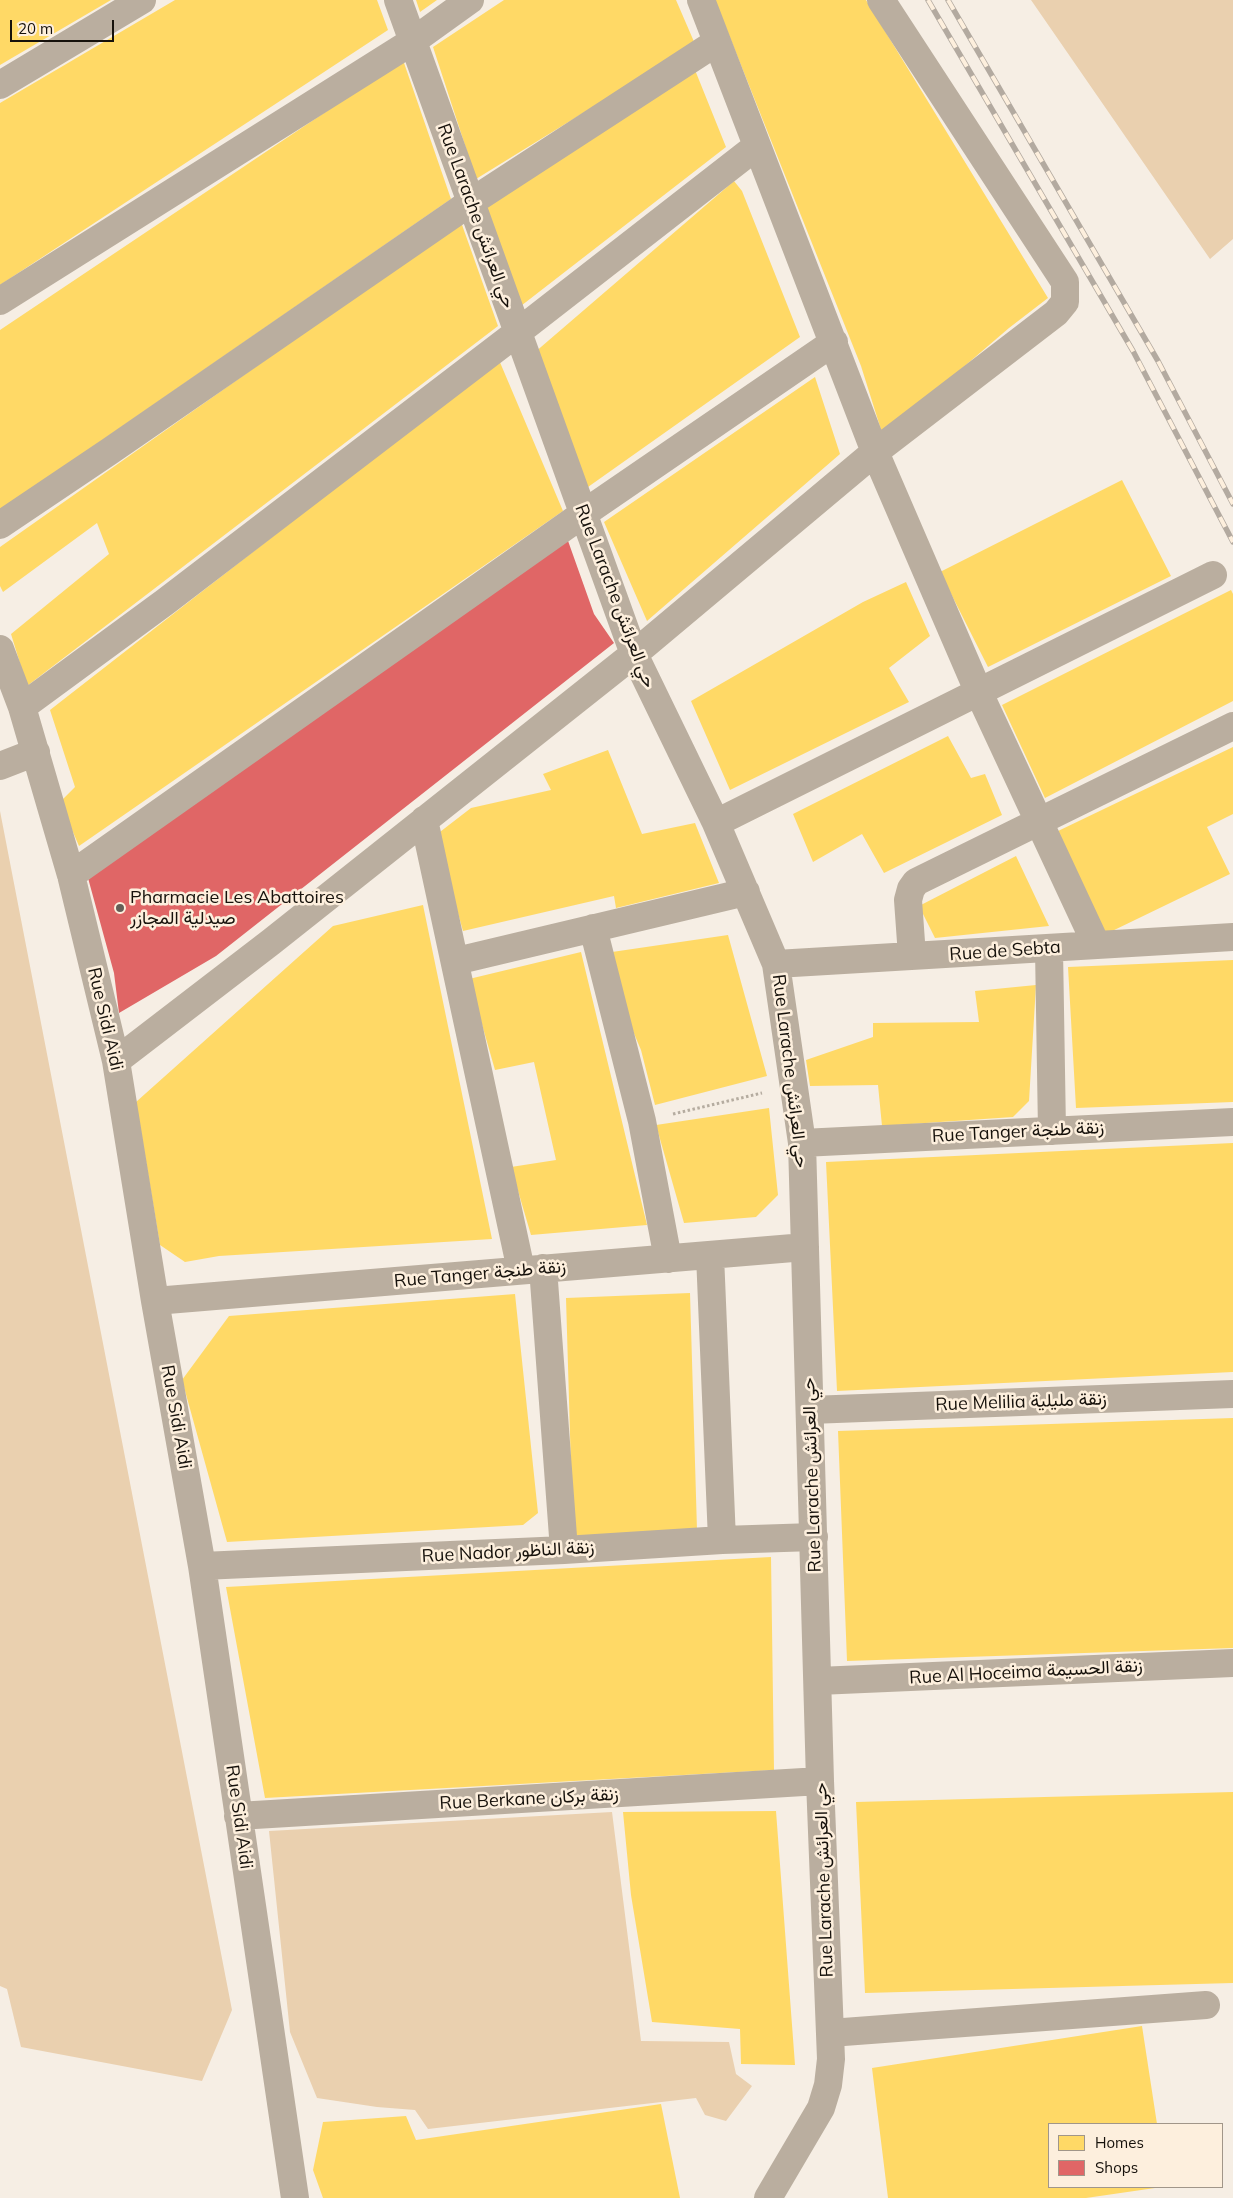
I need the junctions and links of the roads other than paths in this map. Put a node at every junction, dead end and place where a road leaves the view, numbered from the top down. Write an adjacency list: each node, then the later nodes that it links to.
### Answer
1 (142, 0): 8 (street)
2 (398, 0): 6 (street, Rue Larache حي العرائش)
3 (470, 0): 6 (street)
4 (700, 0): 7 (street)
5 (881, 0): 14 (street)
6 (413, 40): 10 (street, Rue Larache حي العرائش); 11 (street)
7 (717, 42): 9 (street); 10 (street)
8 (0, 85)
9 (757, 146): 12 (street); 13 (street)
10 (471, 202): 12 (street, Rue Larache حي العرائش); 16 (street)
11 (0, 300)
12 (518, 332): 15 (street, Rue Larache حي العرائش); 21 (street)
13 (834, 342): 14 (street); 15 (street)
14 (875, 452): 19 (street); 20 (street)
15 (583, 514): 19 (street, Rue Larache حي العرائش); 28 (street)
16 (0, 525)
17 (1212, 575): 20 (street)
18 (0, 649): 21 (street, Rue Sidi Aidi)
19 (634, 654): 25 (street); 27 (street, Rue Larache حي العرائش)
20 (979, 692): 26 (street); 27 (street)
21 (22, 707): 23 (street, Rue Sidi Aidi)
22 (1233, 726): 26 (street)
23 (36, 752): 24 (street); 28 (street, Rue Sidi Aidi)
24 (0, 766)
25 (424, 820): 35 (street); 37 (street)
26 (1038, 821): 32 (street); 34 (street)
27 (716, 822): 29 (street, Rue Larache حي العرائش)
28 (71, 875): 37 (street, Rue Sidi Aidi)
29 (746, 892): 30 (street); 36 (street, Rue Larache حي العرائش)
30 (593, 928): 35 (street); 43 (street)
31 (1233, 937): 32 (street, Rue de Sebta)
32 (1096, 944): 33 (street, Rue de Sebta)
33 (1050, 948): 34 (street, Rue de Sebta); 39 (street)
34 (912, 956): 36 (street, Rue de Sebta)
35 (456, 961): 44 (street)
36 (776, 964): 40 (street, Rue Larache حي العرائش)
37 (116, 1061): 45 (street, Rue Sidi Aidi)
38 (1233, 1122): 39 (street, Rue Tanger زنقة طنجة)
39 (1052, 1130): 40 (street, Rue Tanger زنقة طنجة)
40 (802, 1143): 41 (street, Rue Larache حي العرائش)
41 (805, 1247): 42 (street, Rue Tanger زنقة طنجة); 47 (street, Rue Larache حي العرائش)
42 (710, 1255): 43 (street, Rue Tanger زنقة طنجة); 49 (street)
43 (668, 1259): 44 (street, Rue Tanger زنقة طنجة)
44 (532, 1269): 45 (street, Rue Tanger زنقة طنجة); 50 (street)
45 (155, 1301): 51 (street, Rue Sidi Aidi)
46 (1233, 1394): 47 (street, Rue Melilia زنقة مليلية)
47 (810, 1410): 48 (street, Rue Larache حي العرائش)
48 (814, 1537): 49 (street, Rue Nador زنقة الناظور); 53 (street, Rue Larache حي العرائش)
49 (722, 1540): 50 (street, Rue Nador زنقة الناظور)
50 (564, 1550): 51 (street, Rue Nador زنقة الناظور)
51 (202, 1566): 55 (street, Rue Sidi Aidi)
52 (1233, 1663): 53 (street, Rue Al Hoceima زنقة الحسيمة)
53 (818, 1681): 54 (street, Rue Larache حي العرائش)
54 (820, 1781): 55 (street, Rue Berkane زنقة بركان); 57 (street, Rue Larache حي العرائش)
55 (238, 1816): 58 (street, Rue Sidi Aidi)
56 (1206, 2006): 57 (street)
57 (830, 2033): 59 (street, Rue Larache حي العرائش)
58 (295, 2198)
59 (768, 2198)

